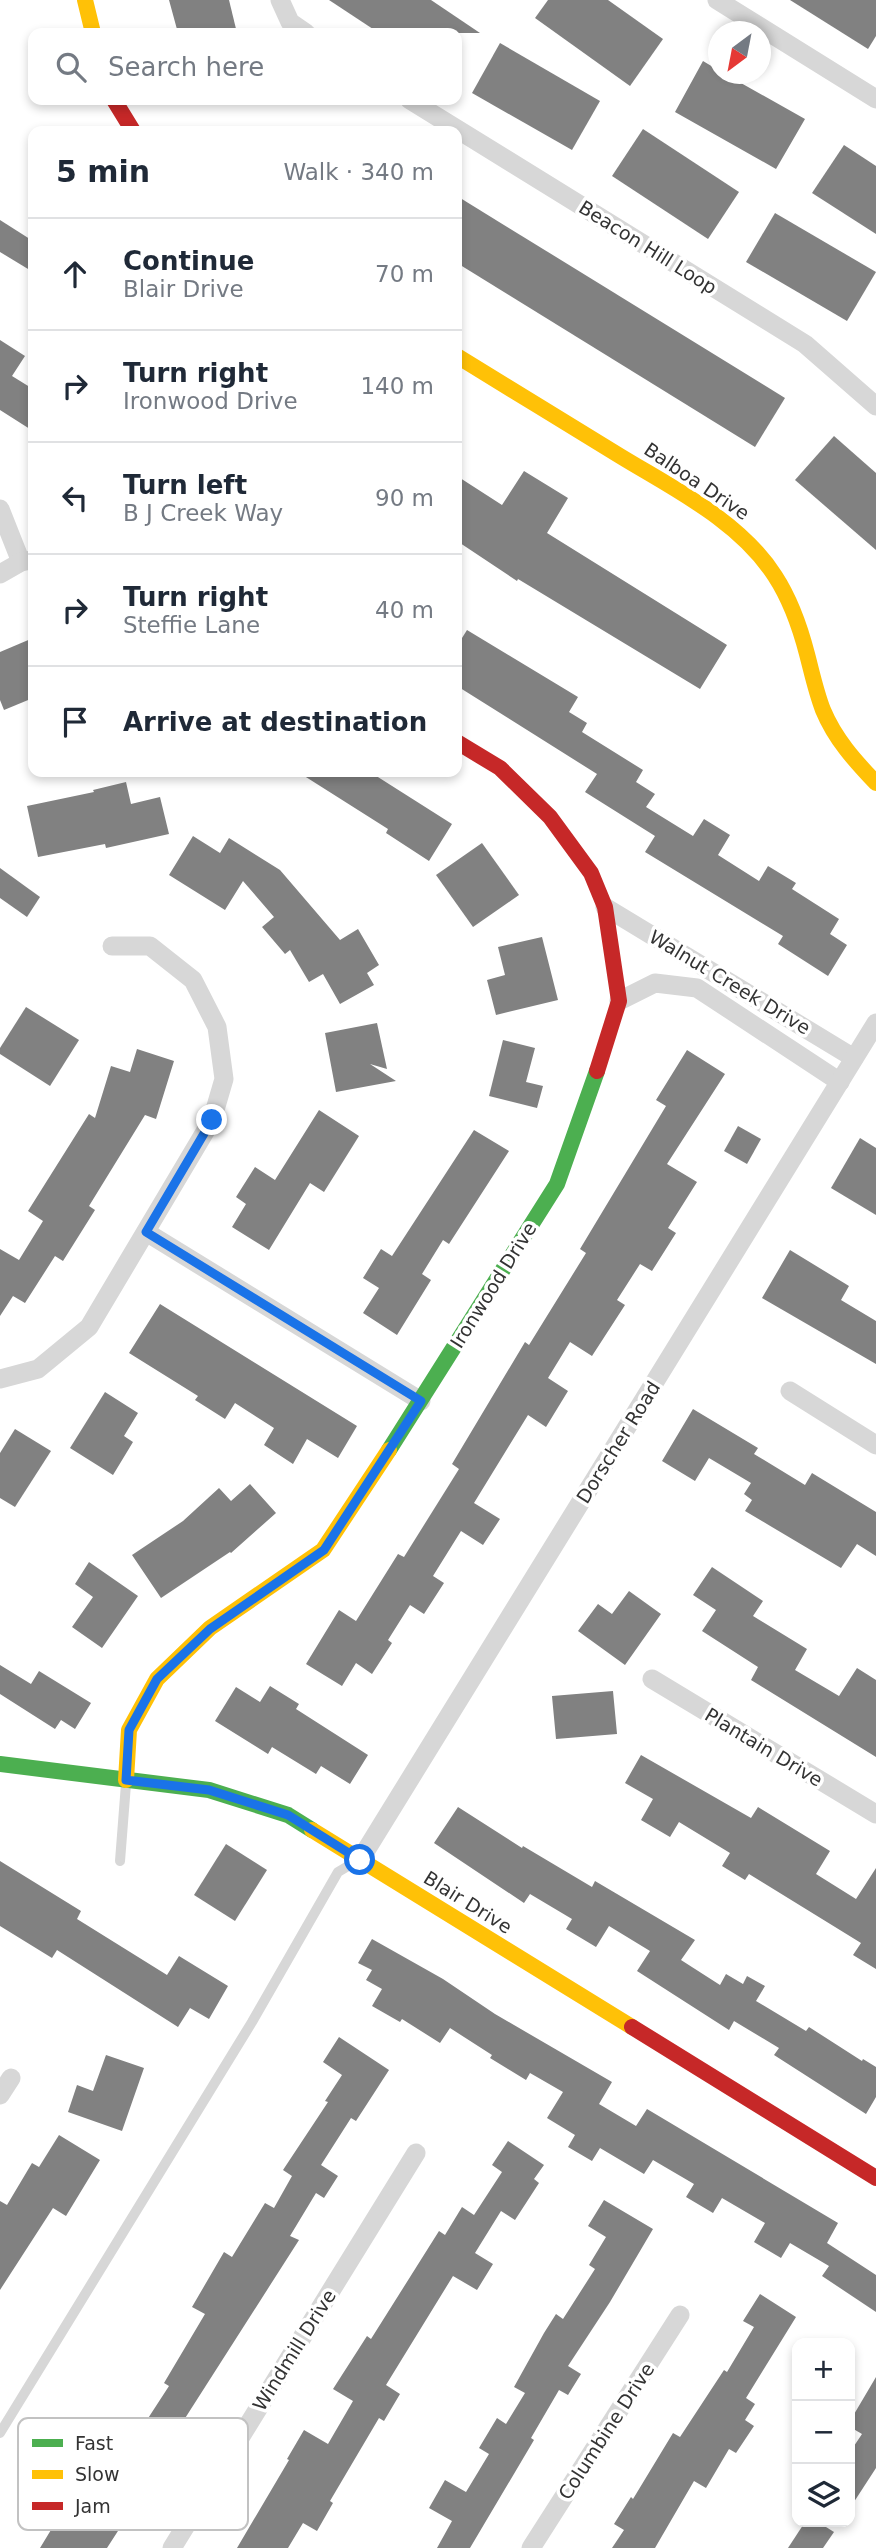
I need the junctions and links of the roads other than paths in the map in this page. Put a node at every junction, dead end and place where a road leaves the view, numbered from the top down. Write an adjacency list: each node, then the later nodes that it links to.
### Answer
1 (85, 0): 4 (street)
2 (281, 0): 5 (street)
3 (717, 0): 6 (street)
4 (92, 28)
5 (299, 28)
6 (876, 99)
7 (117, 105): 9 (street)
8 (418, 105): 10 (street, Beacon Hill Loop)
9 (130, 126)
10 (452, 126)
11 (462, 132): 13 (street, Beacon Hill Loop)
12 (462, 359): 18 (street, Balboa Drive)
13 (876, 406)
14 (0, 509): 15 (street)
15 (27, 561): 16 (street)
16 (0, 574)
17 (462, 745): 19 (street, Ironwood Drive)
18 (876, 783)
19 (605, 907): 21 (street, Ironwood Drive); 23 (street, Walnut Creek Drive)
20 (112, 946): 25 (street)
21 (619, 1002): 24 (street, Walnut Creek Drive); 28 (street, Ironwood Drive)
22 (876, 1023): 23 (street, Dorscher Road)
23 (855, 1058): 24 (street, Dorscher Road)
24 (840, 1082): 34 (street, Dorscher Road)
25 (146, 1232): 26 (street); 28 (street)
26 (0, 1379)
27 (790, 1391): 29 (street)
28 (421, 1401): 32 (street, Ironwood Drive)
29 (876, 1445)
30 (652, 1679): 33 (street, Plantain Drive)
31 (0, 1764): 32 (street, Blair Drive)
32 (126, 1780): 34 (street, Blair Drive); 35 (lane)
33 (876, 1814)
34 (360, 1860): 39 (street, Blair Drive); 42 (lane)
35 (120, 1861)
36 (11, 2078): 37 (street)
37 (0, 2095)
38 (416, 2153): 41 (street, Windmill Drive)
39 (876, 2178)
40 (680, 2315): 45 (street, Columbine Drive)
41 (248, 2425)
42 (0, 2433)
43 (183, 2530): 44 (street, Windmill Drive)
44 (172, 2548)
45 (531, 2548)

